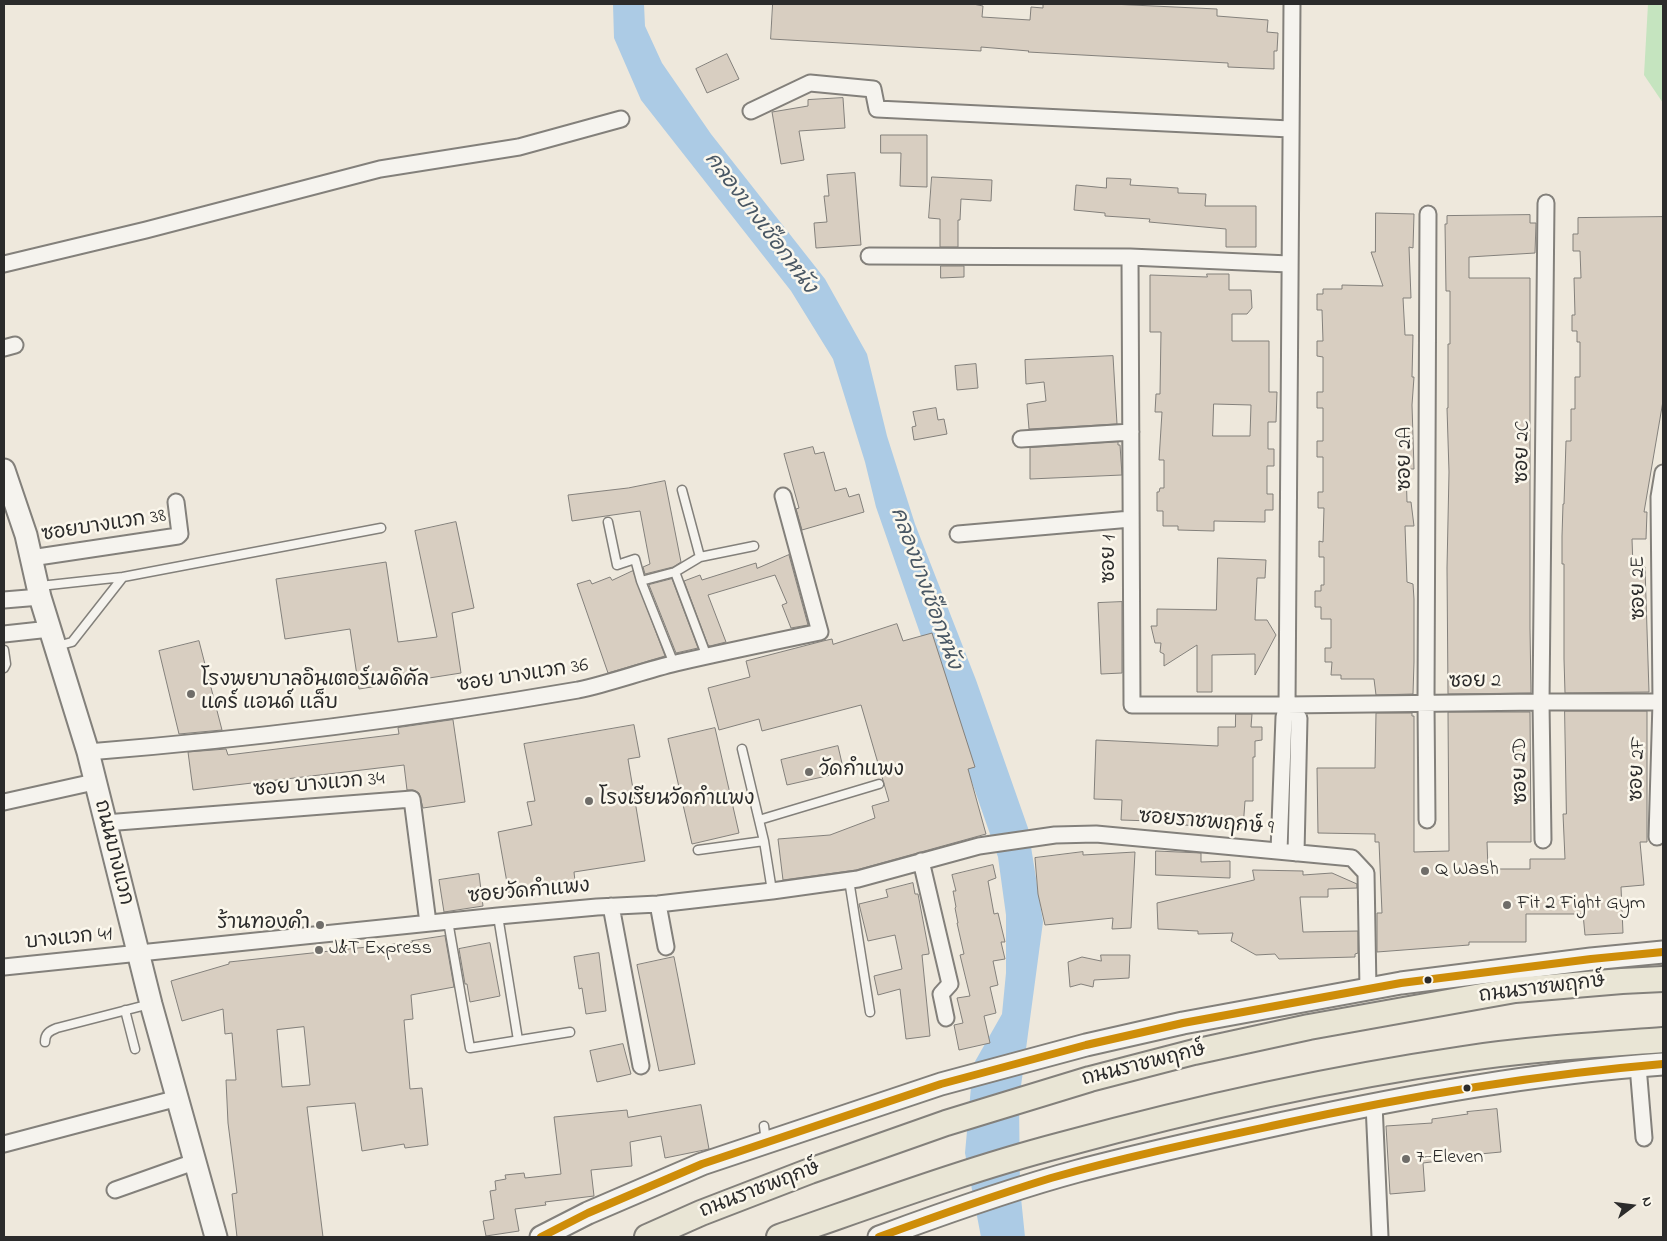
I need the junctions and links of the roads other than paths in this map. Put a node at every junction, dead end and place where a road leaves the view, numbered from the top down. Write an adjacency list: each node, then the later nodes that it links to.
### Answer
1 (1292, 4): 4 (street)
2 (751, 111): 4 (street)
3 (621, 119): 9 (street)
4 (1290, 129): 10 (street)
5 (1546, 203): 36 (street, ซอย 2C)
6 (1428, 214): 38 (street, ซอย 2A)
7 (868, 256): 8 (street)
8 (1130, 257): 10 (street); 11 (street, ซอย 1)
9 (4, 264)
10 (1289, 264): 39 (street)
11 (1131, 432): 12 (street); 18 (street, ซอย 1)
12 (1022, 439)
13 (4, 470): 23 (main road, ถนนบางแวก)
14 (1663, 473): 37 (street, ซอย 2E)
15 (682, 490): 24 (lane)
16 (783, 496): 33 (street, ซอย บางแวก 36)
17 (176, 502): 23 (street, ซอยบางแวก 38)
18 (1132, 518): 21 (street); 39 (street, ซอย 1)
19 (608, 522): 27 (lane)
20 (381, 528): 26 (lane)
21 (958, 534)
22 (754, 546): 24 (lane)
23 (32, 558): 28 (main road, ถนนบางแวก)
24 (700, 558): 25 (lane)
25 (675, 572): 27 (lane); 33 (lane)
26 (123, 577): 28 (lane); 31 (lane)
27 (641, 581): 34 (lane)
28 (39, 592): 29 (street); 31 (main road, ถนนบางแวก)
29 (4, 600)
30 (4, 634): 31 (street)
31 (52, 638): 41 (main road, ถนนบางแวก)
32 (4, 650): 35 (lane)
33 (707, 657): 34 (street, ซอย บางแวก 36)
34 (674, 664): 41 (street, ซอย บางแวก 36)
35 (4, 668)
36 (1542, 702): 37 (street, ซอย 2); 38 (street, ซอย 2); 49 (street, ซอย 2D)
37 (1662, 702): 48 (street, ซอย 2F)
38 (1426, 703): 39 (street, ซอย 2); 46 (street, ซอย 2A)
39 (1287, 705): 52 (street); 53 (street)
40 (742, 749): 45 (lane)
41 (88, 752): 42 (main road, ถนนบางแวก)
42 (94, 782): 44 (street); 47 (main road, ถนนบางแวก)
43 (879, 784): 45 (lane)
44 (4, 802)
45 (759, 820): 50 (lane)
46 (1427, 820)
47 (105, 823): 61 (street, ซอย บางแวก 34); 64 (main road, ถนนบางแวก)
48 (1657, 837)
49 (1543, 840)
50 (764, 841): 51 (lane); 56 (lane)
51 (698, 850)
52 (1279, 851): 53 (street, ซอยราชพฤกษ์ 9); 54 (street, ซอยราชพฤกษ์ 9)
53 (1296, 853): 67 (street, ซอยราชพฤกษ์ 9)
54 (920, 861): 55 (street, ซอยวัดกำแพง); 71 (street)
55 (849, 880): 56 (street, ซอยวัดกำแพง); 70 (lane)
56 (772, 891): 57 (street, ซอยวัดกำแพง)
57 (658, 904): 58 (street, ซอยวัดกำแพง); 62 (street)
58 (611, 906): 59 (street, ซอยวัดกำแพง); 78 (street)
59 (498, 916): 60 (street, ซอยวัดกำแพง); 73 (lane)
60 (448, 921): 61 (street, ซอยวัดกำแพง); 73 (lane)
61 (428, 923): 64 (street, ซอยวัดกำแพง)
62 (666, 947)
63 (1663, 952): 67 (main road, ถนนราชพฤกษ์)
64 (138, 953): 65 (street, บางแวก 41); 68 (main road, ถนนบางแวก)
65 (4, 967)
66 (1663, 979): 88 (main road, ถนนราชพฤกษ์)
67 (1368, 990): 87 (main road, ถนนราชพฤกษ์)
68 (152, 1004): 69 (lane); 80 (main road, ถนนบางแวก)
69 (125, 1010): 75 (lane); 76 (lane)
70 (870, 1012)
71 (946, 1018)
72 (570, 1032): 73 (lane)
73 (518, 1040)
74 (1663, 1040): 89 (main road)
75 (45, 1042)
76 (135, 1049)
77 (1663, 1064): 79 (main road)
78 (641, 1066)
79 (1638, 1066): 81 (main road); 82 (street)
80 (178, 1098): 83 (street); 84 (main road, ถนนบางแวก)
81 (1374, 1104): 90 (main road); 91 (street)
82 (1644, 1138)
83 (4, 1144)
84 (194, 1162): 85 (street); 86 (main road, ถนนบางแวก)
85 (115, 1190)
86 (216, 1237)
87 (541, 1237)
88 (647, 1237)
89 (779, 1237)
90 (879, 1237)
91 (1380, 1237)

